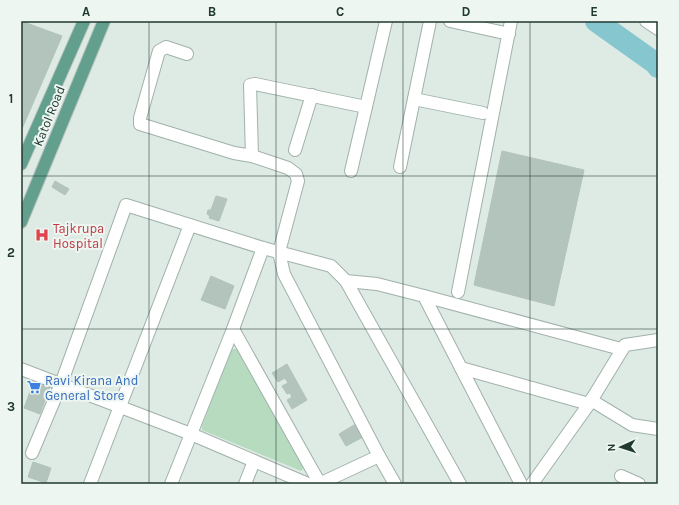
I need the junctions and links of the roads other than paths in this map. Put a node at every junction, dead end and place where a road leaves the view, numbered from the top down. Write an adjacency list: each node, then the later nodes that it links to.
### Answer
1 (84, 21): 17 (main road, Katol Road)
2 (104, 21): 20 (main road, Katol Road)
3 (386, 21): 13 (street)
4 (430, 21): 12 (street)
5 (450, 21): 9 (street)
6 (511, 21): 9 (street)
7 (646, 21): 8 (street)
8 (658, 29)
9 (508, 34): 25 (street)
10 (187, 54): 16 (street)
11 (312, 95): 13 (street); 15 (street); 16 (street)
12 (414, 99): 14 (street); 18 (street)
13 (366, 107): 19 (street)
14 (483, 113)
15 (295, 150)
16 (252, 156): 23 (street)
17 (21, 164)
18 (400, 167)
19 (351, 171)
20 (21, 222)
21 (190, 225): 22 (street); 32 (street); 34 (street)
22 (262, 248): 23 (street); 27 (street)
23 (279, 252): 24 (street); 38 (street)
24 (346, 281): 26 (street); 47 (street)
25 (458, 292)
26 (424, 296): 29 (street); 30 (street)
27 (233, 329): 36 (street); 45 (street)
28 (658, 340): 29 (street)
29 (621, 349): 33 (street)
30 (461, 368): 33 (street); 48 (street)
31 (21, 369): 32 (street)
32 (61, 384): 34 (street); 37 (street)
33 (590, 402): 35 (street); 49 (street)
34 (120, 406): 36 (street); 41 (street)
35 (658, 429)
36 (191, 434): 39 (street); 42 (street)
37 (32, 453)
38 (379, 456): 45 (street); 46 (street)
39 (254, 461): 43 (street); 44 (street)
40 (621, 476): 50 (street)
41 (90, 484)
42 (171, 484)
43 (245, 484)
44 (308, 484)
45 (320, 484)
46 (395, 484)
47 (460, 484)
48 (521, 484)
49 (532, 484)
50 (639, 484)

